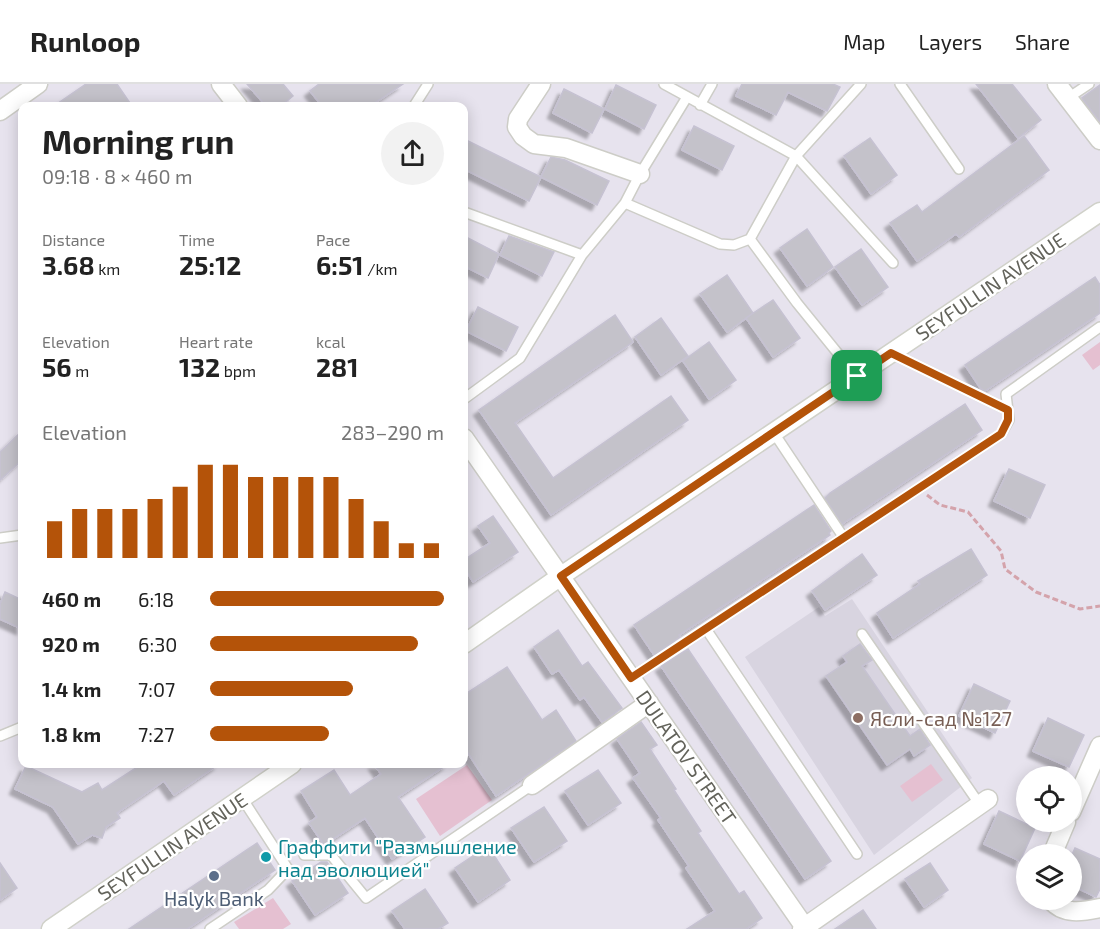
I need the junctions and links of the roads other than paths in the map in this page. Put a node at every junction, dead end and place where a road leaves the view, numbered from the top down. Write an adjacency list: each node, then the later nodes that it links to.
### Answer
1 (38, 84): 15 (street)
2 (221, 84): 12 (street)
3 (428, 84): 13 (lane)
4 (541, 84): 19 (street)
5 (664, 84): 11 (lane)
6 (712, 84): 14 (lane)
7 (861, 84): 17 (lane)
8 (900, 84): 18 (lane)
9 (1089, 84): 10 (lane)
10 (1063, 91): 16 (street)
11 (687, 97): 14 (lane); 19 (lane)
12 (235, 102)
13 (417, 102)
14 (700, 105): 17 (lane)
15 (0, 111)
16 (1100, 140)
17 (796, 156): 23 (lane); 25 (lane)
18 (959, 169)
19 (640, 174): 20 (lane)
20 (625, 203): 23 (lane); 24 (lane)
21 (1100, 212): 27 (street, SEYFULLIN AVENUE)
22 (468, 213): 24 (lane)
23 (750, 239): 28 (lane)
24 (582, 255): 29 (lane)
25 (893, 263)
26 (1100, 327): 30 (lane)
27 (891, 353): 28 (street, SEYFULLIN AVENUE); 30 (lane)
28 (857, 376): 31 (street, SEYFULLIN AVENUE)
29 (468, 396)
30 (1008, 410): 35 (lane)
31 (774, 433): 35 (lane); 36 (street, SEYFULLIN AVENUE)
32 (468, 444): 36 (street, DULATOV STREET)
33 (18, 536): 34 (lane)
34 (0, 538)
35 (844, 538): 37 (lane)
36 (561, 576): 39 (street, SEYFULLIN AVENUE); 40 (street, DULATOV STREET)
37 (706, 628): 40 (lane); 50 (lane)
38 (862, 634): 49 (lane)
39 (468, 641)
40 (631, 678): 41 (street, DULATOV STREET)
41 (649, 703): 46 (street); 54 (street, DULATOV STREET)
42 (18, 729): 43 (lane)
43 (0, 736)
44 (1099, 750): 47 (street)
45 (286, 768): 48 (street, SEYFULLIN AVENUE)
46 (532, 785): 51 (lane)
47 (1082, 788)
48 (242, 798): 55 (street, SEYFULLIN AVENUE); 56 (lane)
49 (984, 802): 54 (street)
50 (857, 854)
51 (304, 855)
52 (1100, 908): 53 (street)
53 (1068, 910)
54 (804, 928)
55 (51, 929)
56 (210, 929)

